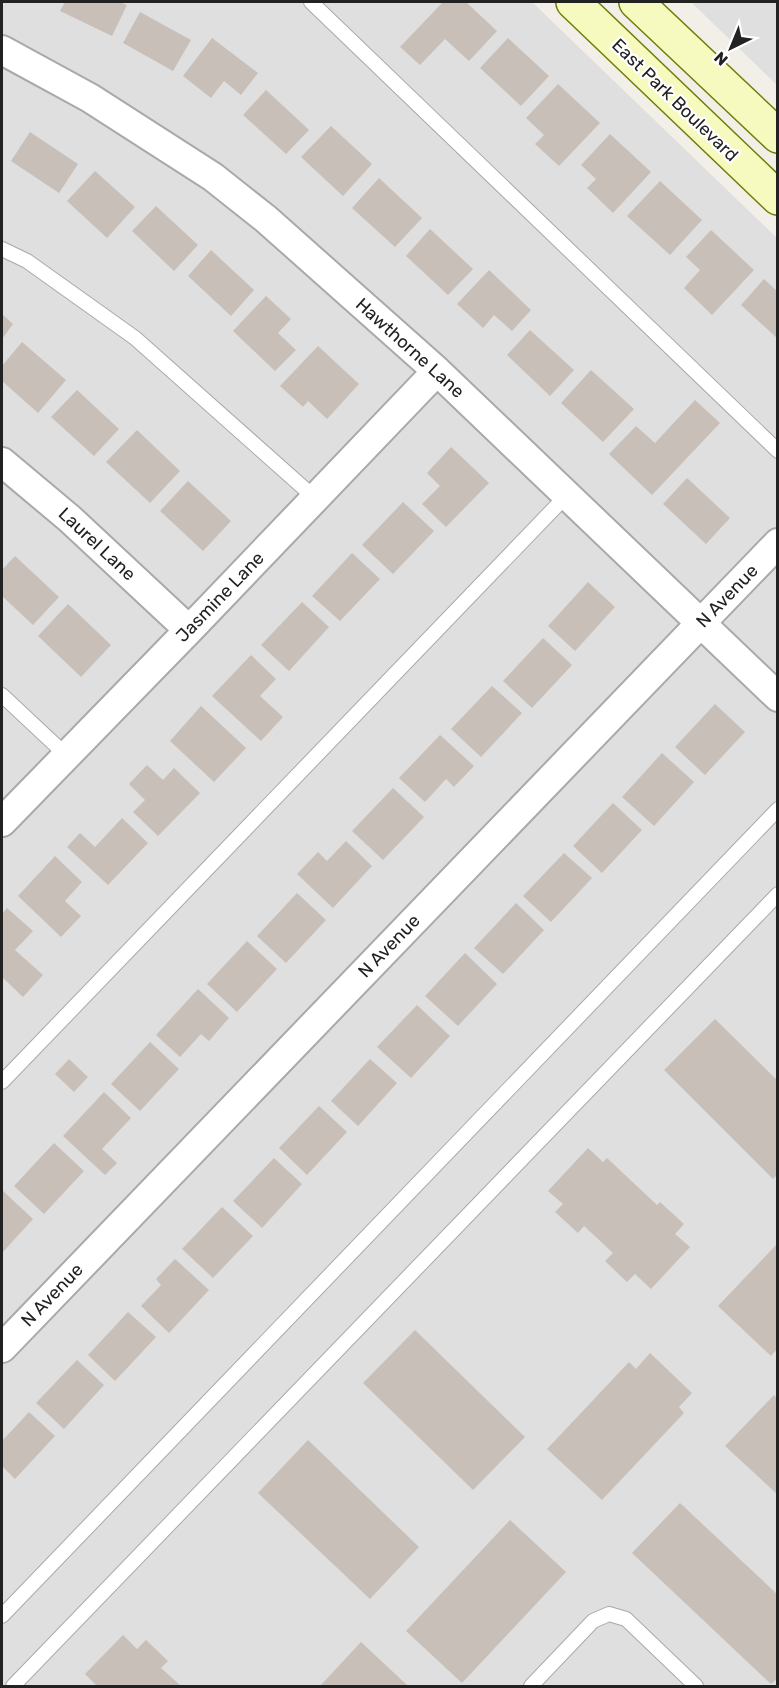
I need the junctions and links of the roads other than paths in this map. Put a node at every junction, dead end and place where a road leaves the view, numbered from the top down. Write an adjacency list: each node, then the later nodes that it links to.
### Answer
1 (311, 2): 9 (lane)
2 (573, 2): 6 (main road, East Park Boulevard)
3 (636, 2): 5 (main road)
4 (2, 50): 8 (street, Hawthorne Lane)
5 (777, 136)
6 (777, 198)
7 (2, 249): 12 (lane)
8 (436, 371): 11 (street, Hawthorne Lane); 12 (street, Jasmine Lane)
9 (777, 451)
10 (2, 462): 15 (street, Laurel Lane)
11 (567, 495): 14 (street, Hawthorne Lane); 22 (lane)
12 (315, 498): 15 (street, Jasmine Lane)
13 (777, 543): 14 (street, N Avenue)
14 (700, 623): 17 (street, Hawthorne Lane); 23 (street, N Avenue)
15 (189, 630): 18 (street, Jasmine Lane)
16 (2, 695): 18 (lane)
17 (777, 697)
18 (66, 755): 20 (street, Jasmine Lane)
19 (777, 809): 24 (lane)
20 (2, 822)
21 (777, 894): 25 (lane)
22 (2, 1082)
23 (2, 1348)
24 (2, 1616)
25 (13, 1686)
26 (531, 1686): 27 (lane)
27 (696, 1686)

